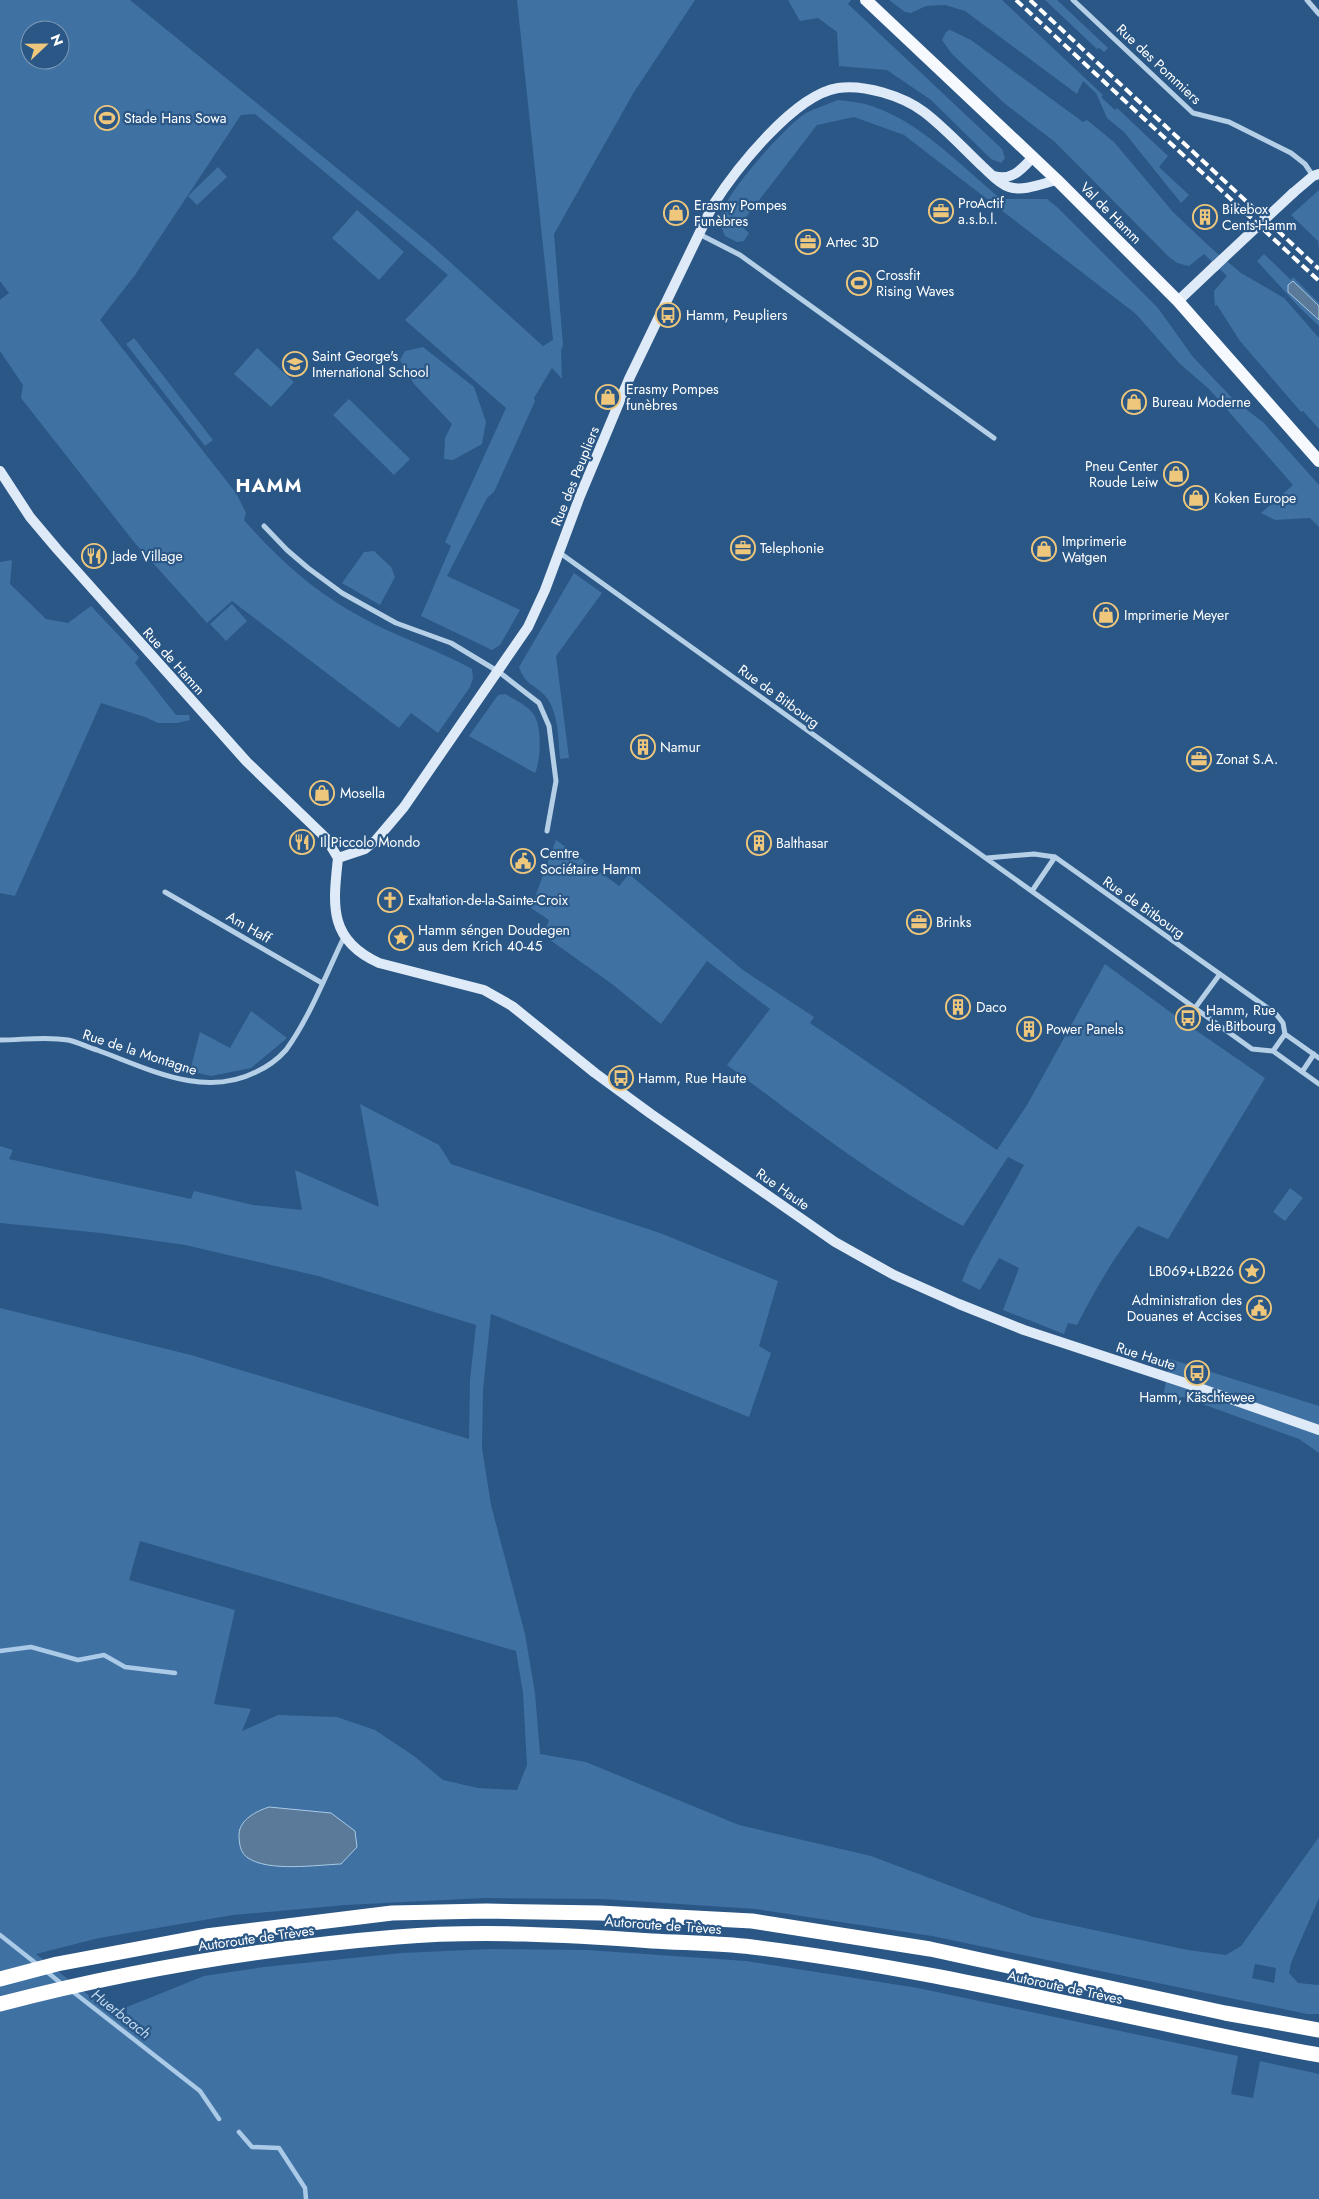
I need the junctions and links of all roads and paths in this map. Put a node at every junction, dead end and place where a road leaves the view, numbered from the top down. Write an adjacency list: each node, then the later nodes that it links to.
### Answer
1 (866, 0): 5 (main road, Val de Hamm)
2 (1073, 0): 6 (street, Rue des Pommiers)
3 (1307, 0): 4 (street)
4 (1319, 14)
5 (1033, 157): 7 (main road); 8 (main road, Val de Hamm)
6 (1316, 175): 10 (main road, bridge)
7 (992, 176): 8 (main road, Rue des Peupliers); 9 (main road, Rue des Peupliers)
8 (1057, 180): 10 (main road, Val de Hamm)
9 (700, 234): 11 (street); 15 (main road, Rue des Peupliers)
10 (1178, 301): 12 (main road, Val de Hamm)
11 (994, 438)
12 (1319, 461)
13 (0, 471): 19 (main road, Rue de Hamm)
14 (264, 526): 16 (street)
15 (560, 553): 16 (main road, Rue des Peupliers); 20 (street, Rue de Bitbourg)
16 (499, 672): 17 (street); 19 (main road, Rue des Peupliers)
17 (547, 831)
18 (1055, 857): 20 (street, Rue de Bitbourg); 21 (street); 24 (street, Rue de Bitbourg)
19 (338, 858): 23 (main road, Rue Haute)
20 (986, 858): 21 (street, Rue de Bitbourg)
21 (1032, 891): 26 (street, Rue de Bitbourg)
22 (166, 892): 25 (street, Am Haff)
23 (344, 935): 25 (street, Rue de la Montagne); 34 (main road, Rue Haute)
24 (1220, 974): 26 (street); 27 (street, Rue de Bitbourg)
25 (322, 982): 28 (street, Rue de la Montagne)
26 (1195, 1008): 29 (street, Rue de Bitbourg)
27 (1285, 1034): 29 (street); 30 (street, Rue de Bitbourg)
28 (0, 1040)
29 (1273, 1051): 32 (street, Rue de Bitbourg)
30 (1314, 1054): 31 (street, Rue de Bitbourg); 32 (street)
31 (1319, 1058)
32 (1302, 1072): 33 (street, Rue de Bitbourg)
33 (1319, 1084)
34 (1319, 1430)
35 (0, 1979): 37 (highway, Autoroute de Trèves)
36 (0, 2004): 38 (highway, Autoroute de Trèves)
37 (1319, 2030)
38 (1319, 2055)

